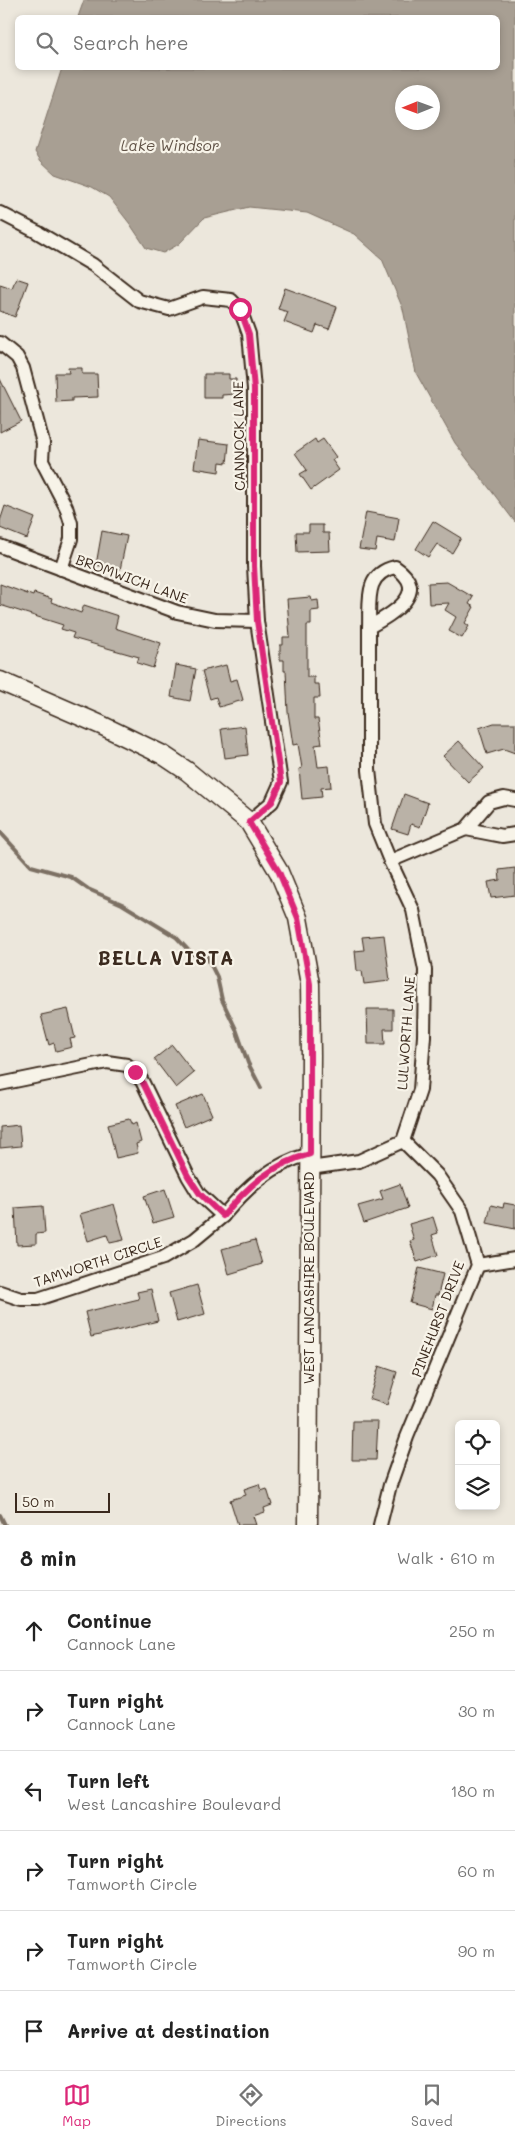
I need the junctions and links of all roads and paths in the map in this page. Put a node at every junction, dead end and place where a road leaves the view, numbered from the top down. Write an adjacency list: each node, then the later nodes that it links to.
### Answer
1 (0, 213): 5 (street, CANNOCK LANE)
2 (0, 343): 4 (street)
3 (0, 546): 4 (street, BROMWICH LANE)
4 (61, 569): 5 (street, BROMWICH LANE)
5 (257, 621): 9 (street, CANNOCK LANE)
6 (369, 627): 6 (street, LULWORTH LANE); 12 (street, LULWORTH LANE)
7 (0, 681): 9 (main road, WEST LANCASHIRE BOULEVARD)
8 (515, 800): 10 (street)
9 (249, 822): 15 (main road, WEST LANCASHIRE BOULEVARD)
10 (466, 829): 11 (street); 12 (street)
11 (515, 834)
12 (390, 861): 14 (street, LULWORTH LANE)
13 (0, 1084): 16 (street)
14 (402, 1141): 15 (street); 18 (street, PINEHURST DRIVE)
15 (310, 1161): 16 (street, TAMWORTH CIRCLE); 20 (main road, WEST LANCASHIRE BOULEVARD)
16 (223, 1216): 19 (street, TAMWORTH CIRCLE)
17 (515, 1259): 18 (street)
18 (478, 1266): 21 (street, PINEHURST DRIVE)
19 (0, 1292)
20 (308, 1525)
21 (380, 1525)

